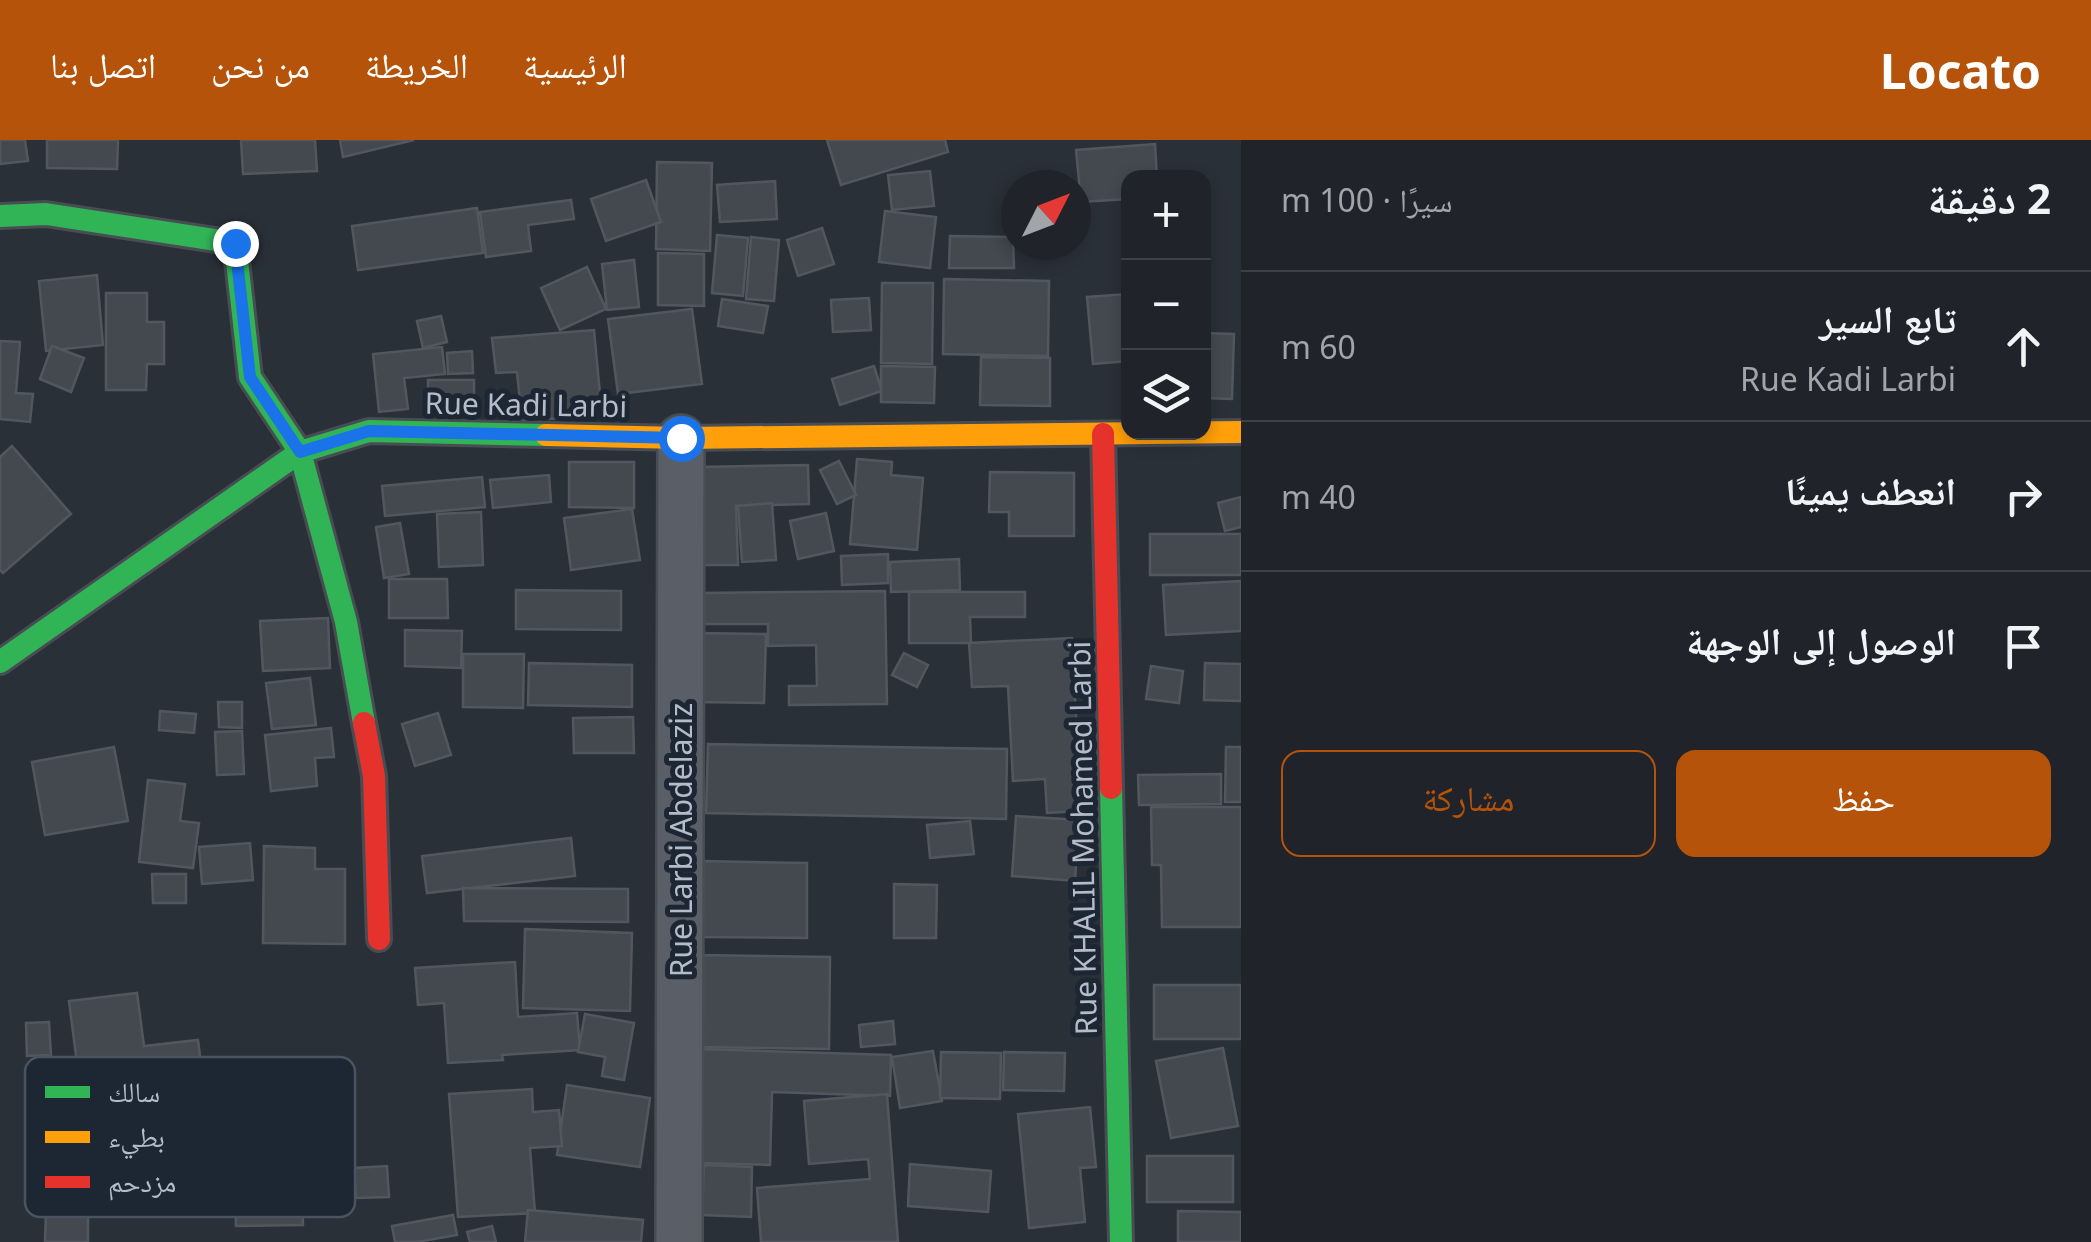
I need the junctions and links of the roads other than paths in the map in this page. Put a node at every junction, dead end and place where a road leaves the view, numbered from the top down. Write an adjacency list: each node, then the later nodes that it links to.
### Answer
1 (0, 216): 5 (street)
2 (1241, 432): 3 (street, Rue Kadi Larbi)
3 (1104, 434): 4 (street, Rue Kadi Larbi); 9 (street, Rue KHALIL Mohamed Larbi)
4 (681, 438): 5 (street, Rue Kadi Larbi); 8 (street, Rue Larbi Abdelaziz)
5 (300, 452): 6 (street, Rue Kadi Larbi); 7 (street)
6 (0, 662)
7 (380, 939)
8 (679, 1242)
9 (1121, 1242)

